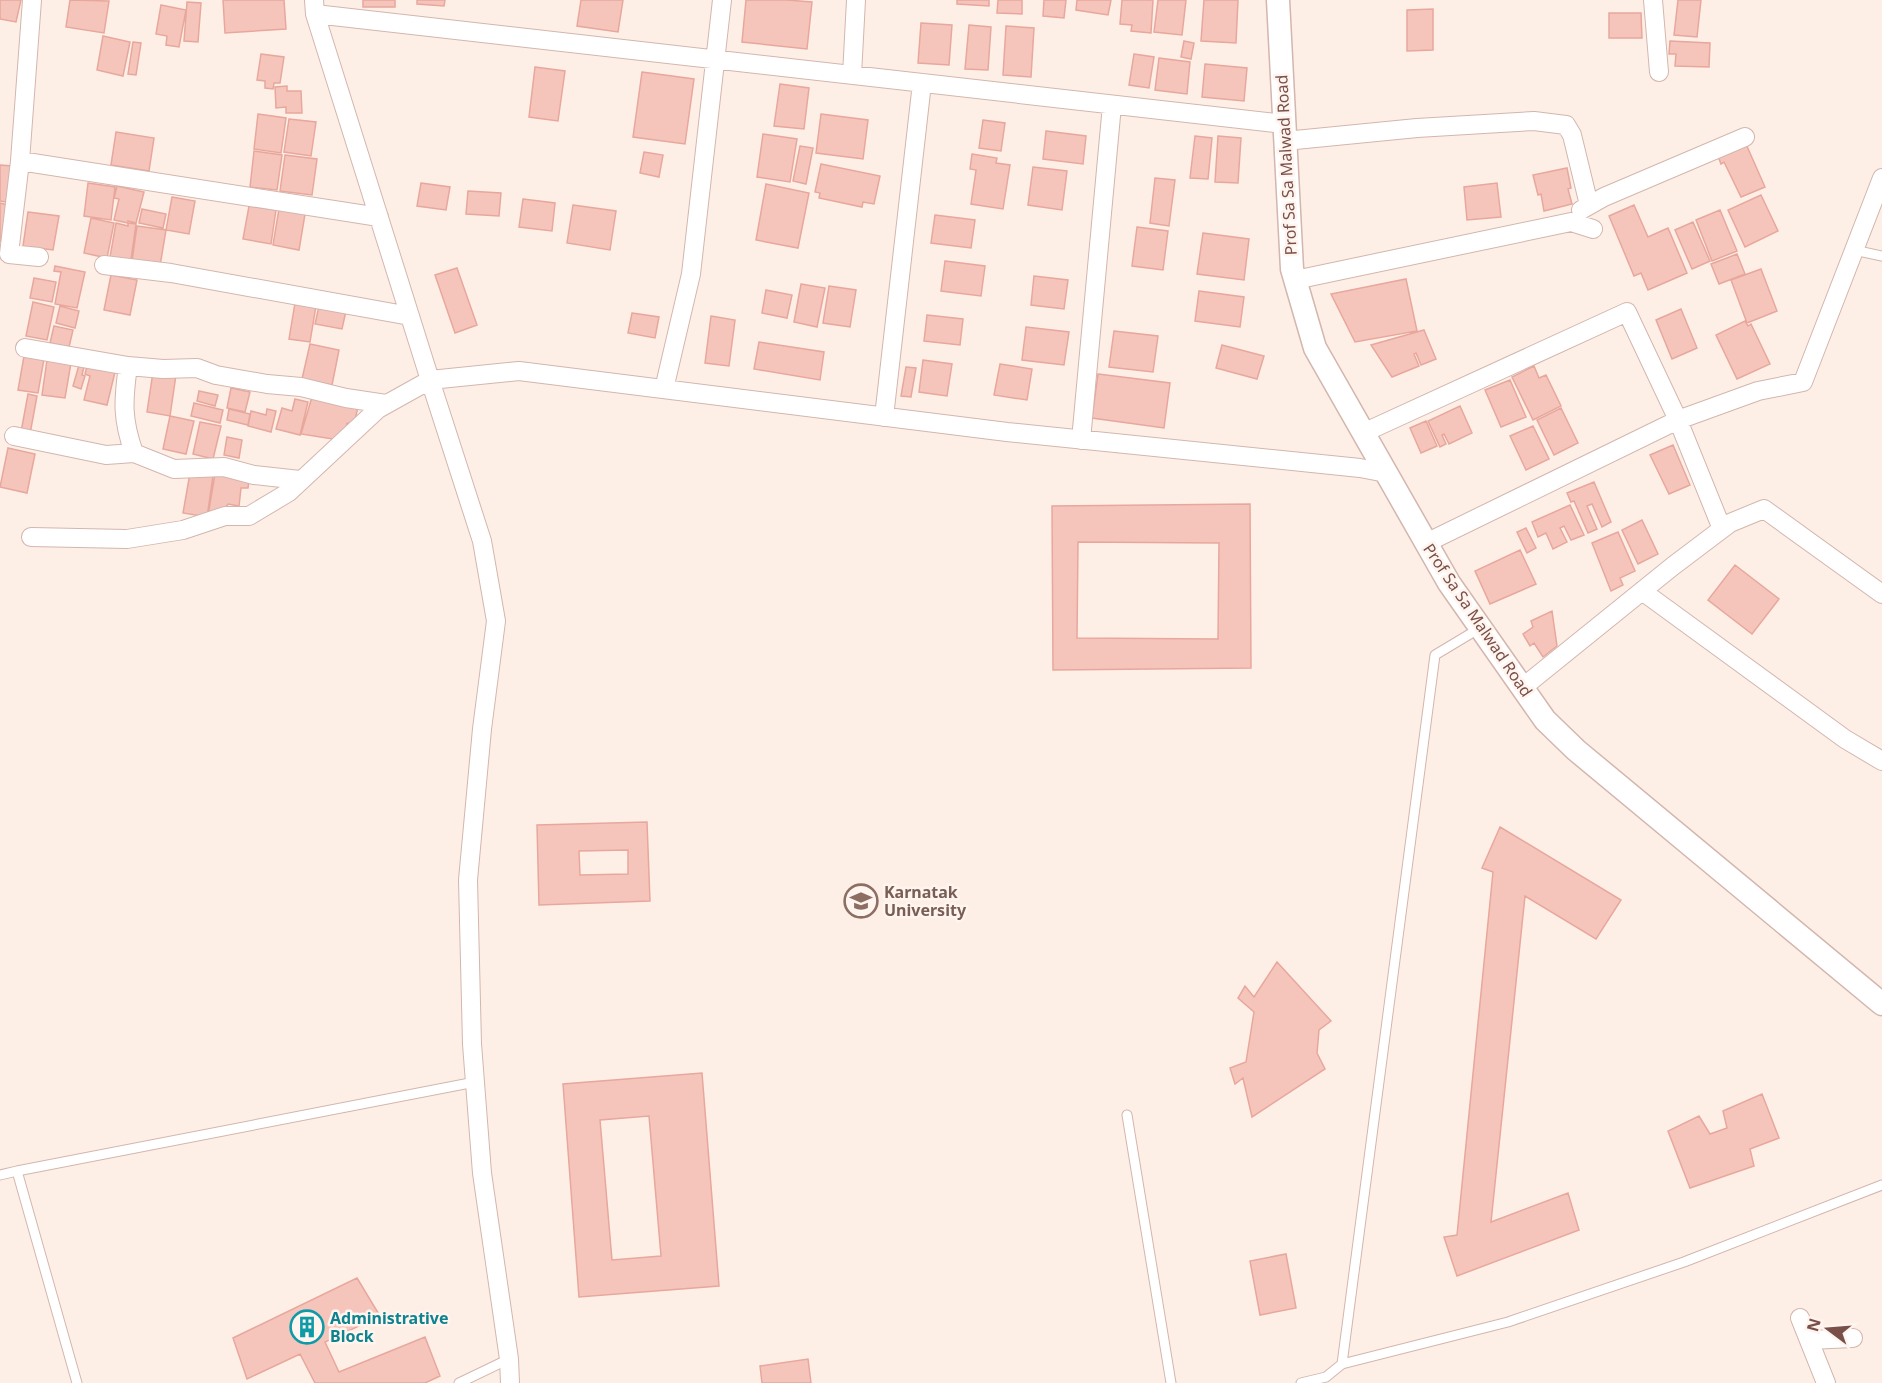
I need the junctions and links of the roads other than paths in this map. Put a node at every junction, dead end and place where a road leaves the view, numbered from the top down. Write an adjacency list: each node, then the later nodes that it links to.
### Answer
1 (32, 0): 14 (street)
2 (722, 0): 7 (street)
3 (856, 0): 9 (street)
4 (1278, 0): 12 (street, Prof Sa Sa Malwad Road)
5 (1653, 0): 8 (street)
6 (314, 7): 7 (street); 17 (street)
7 (716, 60): 9 (street); 29 (street)
8 (1659, 72)
9 (852, 75): 10 (street)
10 (922, 83): 11 (street); 31 (street)
11 (1112, 105): 12 (street); 35 (street)
12 (1285, 133): 16 (street); 24 (street, Prof Sa Sa Malwad Road)
13 (1745, 137): 16 (street)
14 (13, 171): 17 (street); 22 (street)
15 (1882, 178): 20 (street)
16 (1589, 205): 18 (street)
17 (379, 217): 25 (street)
18 (1571, 222): 19 (street); 24 (street)
19 (1593, 229)
20 (1854, 250): 21 (lane); 32 (street)
21 (1882, 256)
22 (39, 257)
23 (104, 265): 25 (street)
24 (1295, 279): 33 (street, Prof Sa Sa Malwad Road)
25 (410, 316): 28 (street)
26 (25, 348): 27 (street)
27 (128, 366): 30 (street); 36 (street)
28 (430, 380): 29 (street); 30 (street); 48 (street)
29 (664, 389): 31 (street)
30 (386, 405): 38 (street)
31 (884, 417): 35 (street)
32 (1678, 420): 33 (street); 39 (street); 41 (street)
33 (1363, 433): 37 (street, Prof Sa Sa Malwad Road)
34 (14, 436): 36 (street)
35 (1081, 440): 37 (street)
36 (134, 453): 38 (street)
37 (1386, 473): 41 (street, Prof Sa Sa Malwad Road)
38 (300, 480): 40 (street)
39 (1722, 529): 42 (street); 43 (street)
40 (31, 537)
41 (1426, 543): 44 (street, Prof Sa Sa Malwad Road)
42 (1642, 591): 45 (street); 46 (street)
43 (1882, 594)
44 (1480, 627): 45 (street, Prof Sa Sa Malwad Road); 57 (lane)
45 (1522, 688): 47 (street, Prof Sa Sa Malwad Road)
46 (1882, 761)
47 (1882, 1004)
48 (475, 1082): 50 (lane); 56 (street)
49 (1127, 1115): 61 (lane)
50 (17, 1171): 51 (lane); 58 (lane)
51 (0, 1174)
52 (1882, 1185): 57 (lane)
53 (1800, 1318): 55 (street)
54 (1853, 1338): 55 (street)
55 (1809, 1340): 63 (street)
56 (509, 1359): 59 (lane); 60 (street)
57 (1342, 1364): 62 (lane)
58 (77, 1383)
59 (459, 1383)
60 (510, 1383)
61 (1171, 1383)
62 (1300, 1383)
63 (1826, 1383)

